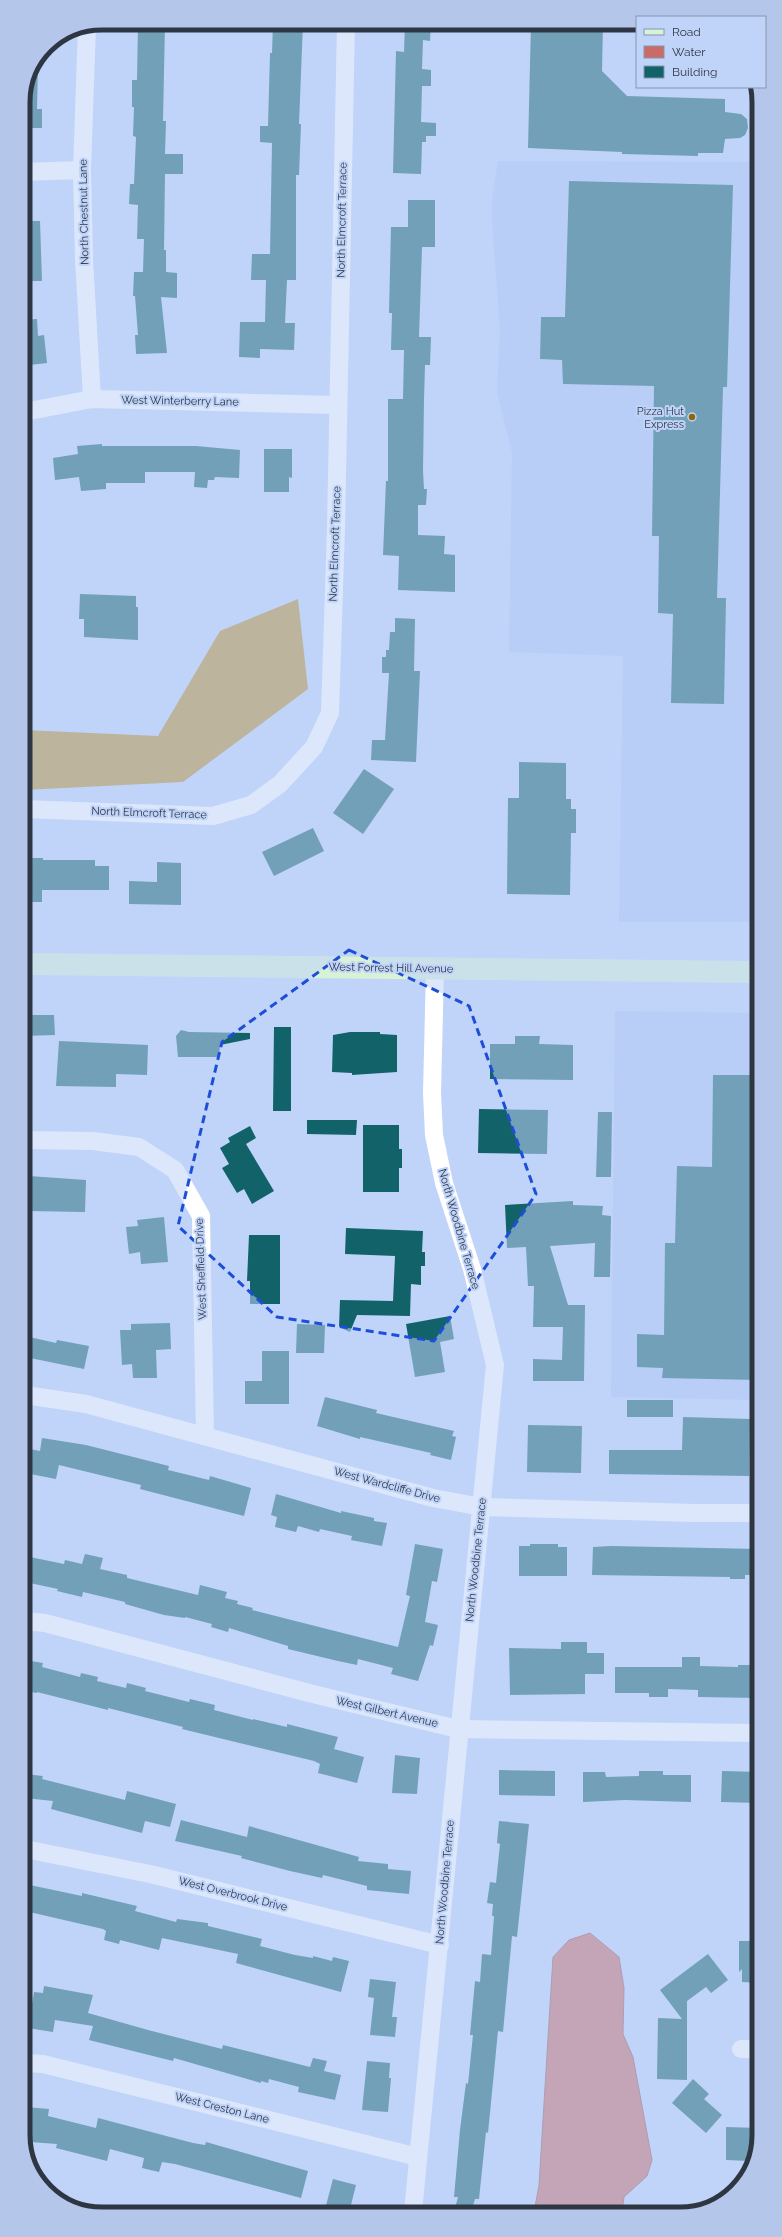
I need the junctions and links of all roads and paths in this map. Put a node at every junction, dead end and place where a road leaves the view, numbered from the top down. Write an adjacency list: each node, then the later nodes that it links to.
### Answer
1 (346, 30): 6 (street, North Elmcroft Terrace)
2 (88, 31): 3 (street, North Chestnut Lane)
3 (82, 170): 4 (street); 5 (street, North Chestnut Lane)
4 (30, 172)
5 (92, 398): 6 (street, West Winterberry Lane); 7 (street, West Winterberry Lane)
6 (338, 405): 8 (street, North Elmcroft Terrace)
7 (30, 411)
8 (30, 809)
9 (30, 964): 10 (street, West Forrest Hill Avenue)
10 (435, 969): 11 (street, West Forrest Hill Avenue); 15 (street, North Woodbine Terrace)
11 (752, 972)
12 (30, 1140): 14 (street, West Sheffield Drive)
13 (30, 1397): 14 (street, West Wardcliffe Drive)
14 (205, 1436): 15 (street, West Wardcliffe Drive)
15 (482, 1507): 16 (street, West Wardcliffe Drive); 18 (street, North Woodbine Terrace)
16 (752, 1513)
17 (30, 1622): 18 (street, West Gilbert Avenue)
18 (458, 1728): 19 (street, West Gilbert Avenue); 21 (street, North Woodbine Terrace)
19 (752, 1733)
20 (30, 1850): 21 (street, West Overbrook Drive)
21 (440, 1945): 25 (street, North Woodbine Terrace)
22 (741, 2049): 23 (street)
23 (752, 2049)
24 (30, 2063): 25 (street, West Creston Lane)
25 (418, 2157): 26 (street, North Woodbine Terrace)
26 (413, 2207)

